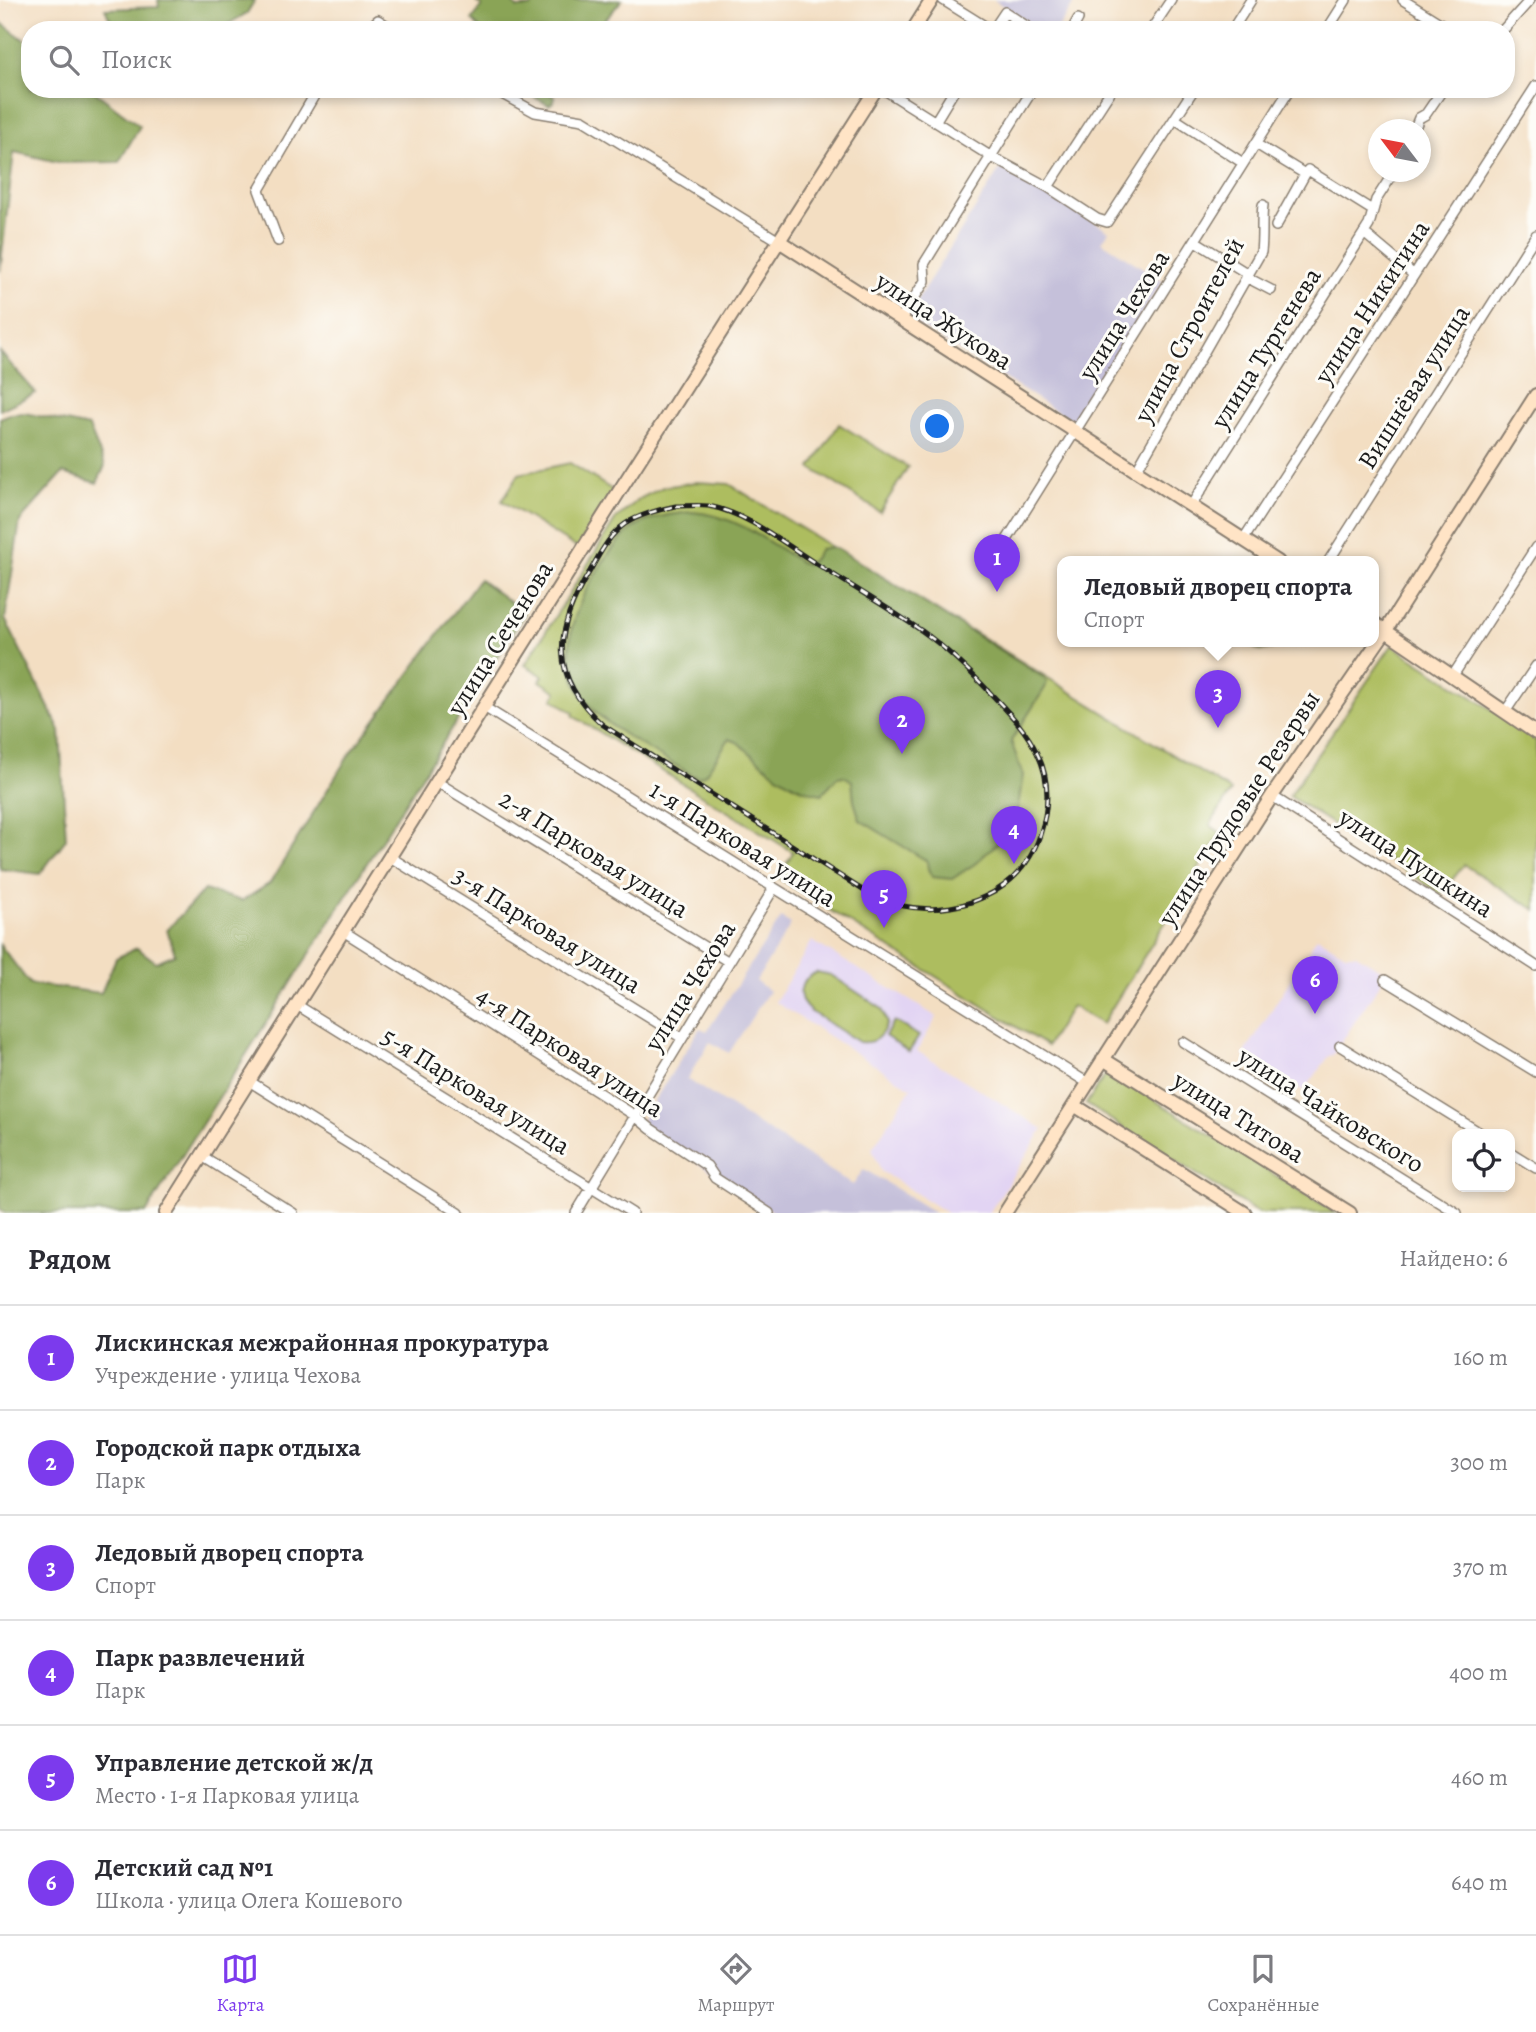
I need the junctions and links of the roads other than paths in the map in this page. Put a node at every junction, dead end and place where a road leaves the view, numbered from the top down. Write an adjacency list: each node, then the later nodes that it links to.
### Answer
1 (932, 0): 8 (main road)
2 (943, 0): 9 (street)
3 (1171, 0): 12 (street)
4 (1251, 0): 13 (street)
5 (1346, 0): 14 (street)
6 (1403, 0): 15 (street)
7 (1530, 0): 16 (street)
8 (919, 21)
9 (977, 21)
10 (998, 21): 11 (street)
11 (1018, 21)
12 (1157, 21)
13 (1238, 21)
14 (1333, 21)
15 (1437, 21)
16 (1511, 21)
17 (1536, 86): 45 (street, улица Никитина)
18 (313, 98): 42 (street)
19 (509, 98): 43 (street, улица Жукова)
20 (870, 98): 43 (main road, улица Сеченова)
21 (897, 98): 30 (street)
22 (949, 98): 30 (street)
23 (1027, 98): 32 (street)
24 (1106, 98): 36 (street)
25 (1188, 98): 28 (street)
26 (1284, 98): 31 (street, улица Чехова)
27 (1437, 98): 29 (street)
28 (1175, 119): 33 (street); 36 (street)
29 (1418, 119)
30 (934, 122): 32 (street)
31 (1255, 144): 33 (street, улица Чехова); 34 (street)
32 (990, 156): 36 (street); 48 (street)
33 (1244, 163): 44 (street, улица Чехова)
34 (1305, 174): 38 (street); 39 (street)
35 (1388, 182): 38 (street, улица Тургенева)
36 (1048, 187)
37 (1263, 205): 46 (street, улица Строителей)
38 (1372, 210): 40 (street, улица Тургенева)
39 (1276, 226)
40 (1364, 233): 45 (street); 52 (street, улица Тургенева)
41 (1536, 235): 56 (street, Вишнёвая улица)
42 (278, 241)
43 (779, 241): 48 (main road, улица Жукова); 64 (main road, улица Сеченова)
44 (1195, 242): 46 (street); 50 (street, улица Чехова)
45 (1414, 275): 53 (street, улица Никитина)
46 (1247, 276): 47 (street); 51 (street, улица Строителей)
47 (1270, 290)
48 (900, 320): 50 (main road, улица Жукова)
49 (1536, 395): 59 (main road, улица Трудовые Резервы)
50 (1076, 433): 51 (main road, улица Жукова); 57 (street, улица Чехова)
51 (1136, 471): 52 (main road, улица Жукова)
52 (1191, 506): 53 (main road, улица Жукова)
53 (1244, 540): 55 (main road, улица Жукова)
54 (1536, 547): 63 (street)
55 (1269, 556)
56 (1332, 556)
57 (993, 562)
58 (1379, 626): 59 (main road)
59 (1386, 630): 60 (main road, улица Трудовые Резервы); 63 (main road)
60 (1379, 640)
61 (1374, 647): 68 (main road, улица Трудовые Резервы)
62 (1536, 666): 65 (street)
63 (1452, 677): 65 (main road)
64 (484, 707): 67 (main road, улица Сеченова); 70 (street, 1-я Парковая улица)
65 (1505, 712): 66 (main road)
66 (1536, 733)
67 (437, 782): 69 (main road, улица Сеченова); 72 (street, 2-я Парковая улица)
68 (1272, 796): 73 (street, улица Пушкина); 79 (main road, улица Трудовые Резервы)
69 (390, 857): 71 (main road, улица Сеченова); 76 (street, 3-я Парковая улица)
70 (774, 888): 72 (street, улица Чехова); 82 (street, 1-я Парковая улица)
71 (343, 931): 75 (main road, улица Сеченова); 84 (street, 4-я Парковая улица)
72 (729, 962): 76 (street, улица Чехова)
73 (1536, 966)
74 (1385, 980): 80 (street)
75 (297, 1005): 81 (main road, улица Сеченова); 89 (street, 5-я Парковая улица)
76 (682, 1038): 84 (street, улица Чехова)
77 (1183, 1042): 99 (street, улица Чайковского)
78 (1340, 1046): 85 (street)
79 (1103, 1059): 82 (main road, улица Трудовые Резервы); 98 (main road, улица Титова)
80 (1536, 1072)
81 (249, 1081): 87 (main road, улица Сеченова); 92 (street)
82 (1088, 1083): 83 (main road, улица Трудовые Резервы)
83 (1074, 1105): 96 (main road, улица Трудовые Резервы); 97 (main road)
84 (634, 1115): 89 (street, улица Чехова); 95 (street, 4-я Парковая улица)
85 (1474, 1129)
86 (1515, 1155): 88 (street)
87 (202, 1156): 90 (main road, улица Сеченова); 91 (street)
88 (1536, 1168)
89 (591, 1186): 93 (street, улица Чехова); 94 (street, 5-я Парковая улица)
90 (166, 1213)
91 (293, 1213)
92 (460, 1213)
93 (576, 1213)
94 (632, 1213)
95 (769, 1213)
96 (1005, 1213)
97 (1245, 1213)
98 (1350, 1213)
99 (1457, 1213)

